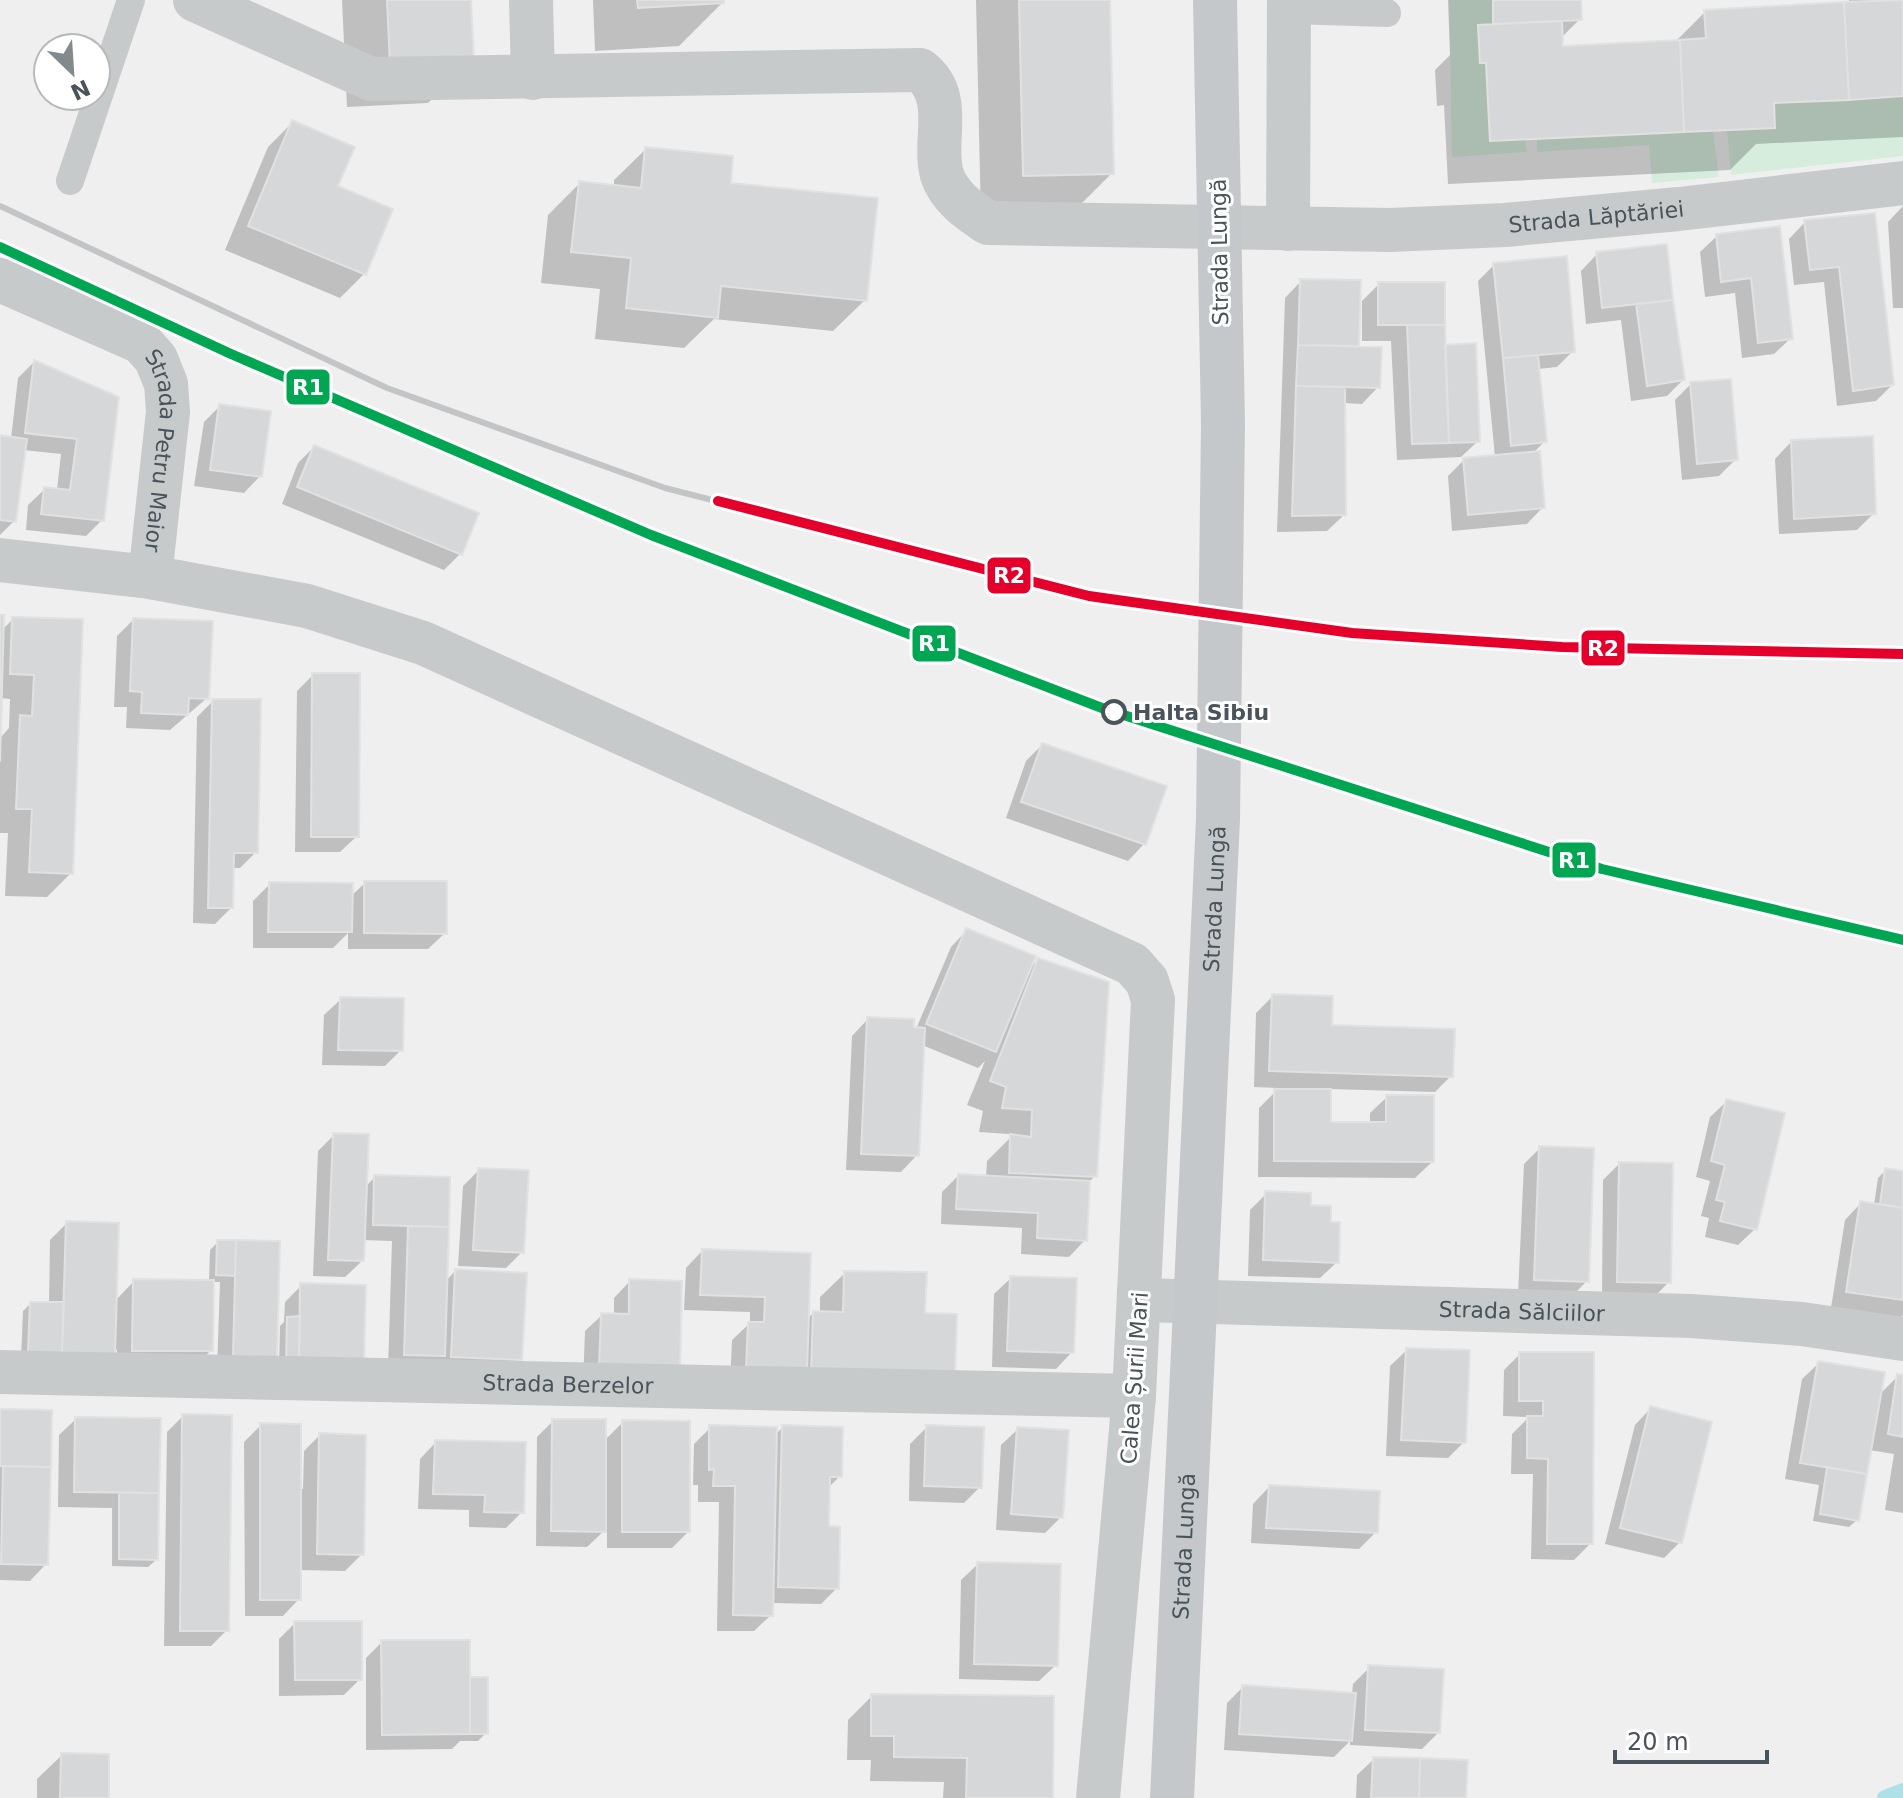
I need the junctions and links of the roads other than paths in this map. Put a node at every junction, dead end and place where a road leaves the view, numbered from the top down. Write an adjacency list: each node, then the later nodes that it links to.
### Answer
1 (131, 0): 8 (lane)
2 (195, 0): 7 (street)
3 (531, 0): 7 (street)
4 (1215, 0): 19 (main road, Strada Lungă)
5 (1289, 5): 6 (lane); 10 (street)
6 (1387, 13)
7 (533, 78): 10 (street, Strada Lăptăriei)
8 (70, 181)
9 (1903, 183): 10 (street, Strada Lăptăriei)
10 (1288, 229)
11 (0, 280): 13 (street, Strada Petru Maior)
12 (0, 560): 13 (street)
13 (150, 577): 14 (street, Calea Șurii Mari)
14 (1140, 1300): 15 (street, Strada Sălciilor); 17 (street, Calea Șurii Mari)
15 (1903, 1339)
16 (0, 1372): 17 (street, Strada Berzelor)
17 (1134, 1396): 18 (street, Calea Șurii Mari)
18 (1098, 1798)
19 (1172, 1798)

